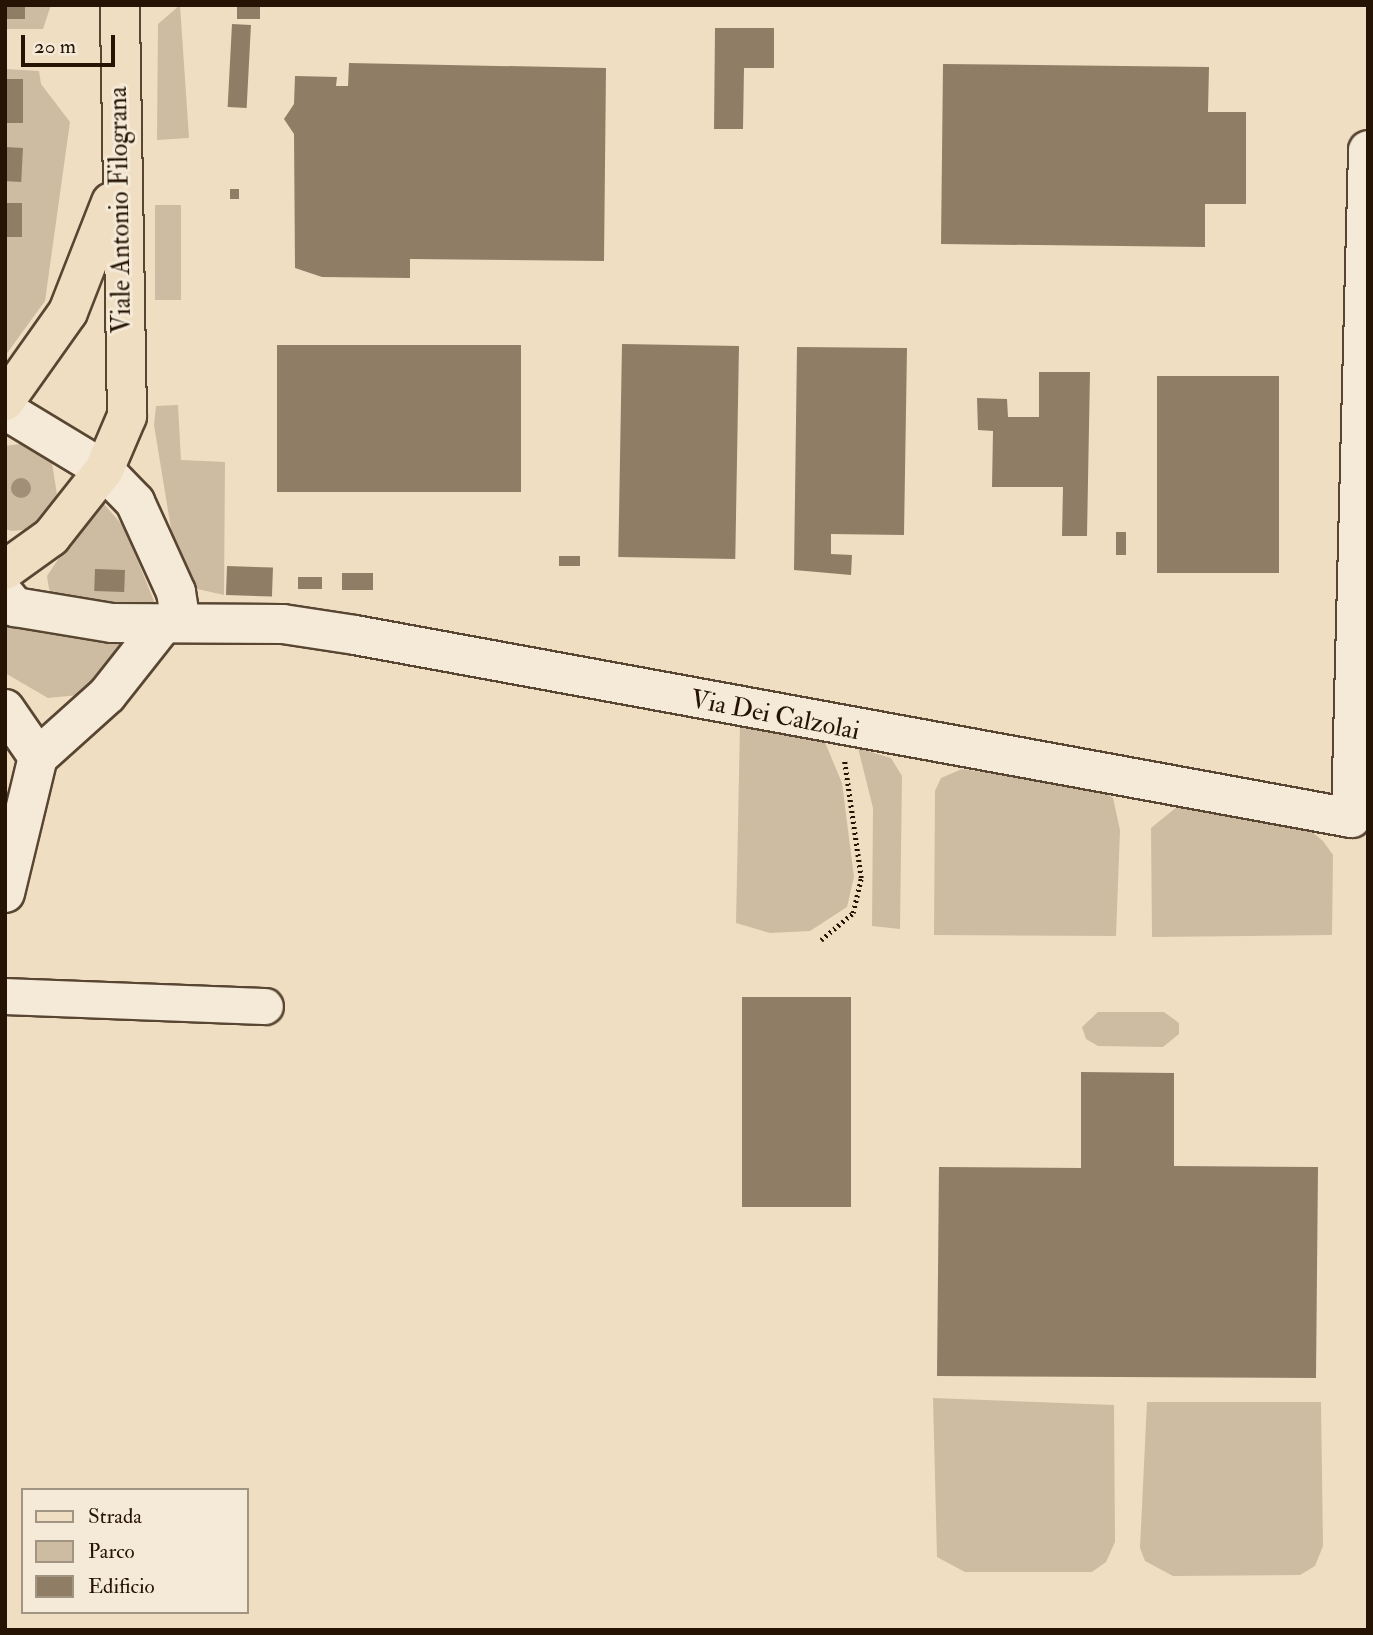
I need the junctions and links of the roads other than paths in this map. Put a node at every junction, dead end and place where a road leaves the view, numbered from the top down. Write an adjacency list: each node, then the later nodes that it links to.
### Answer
1 (120, 5): 3 (main road, Viale Antonio Filograna)
2 (1368, 150): 12 (street)
3 (118, 184): 4 (main road); 6 (main road, Viale Antonio Filograna)
4 (5, 401)
5 (5, 410): 6 (street)
6 (104, 470): 7 (main road); 9 (street)
7 (5, 570)
8 (5, 595): 9 (street, Via Dei Calzolai)
9 (171, 626): 11 (street); 12 (street, Via Dei Calzolai)
10 (5, 709): 11 (street)
11 (38, 757): 13 (street)
12 (1359, 820)
13 (5, 893)
14 (5, 996): 15 (street)
15 (265, 1006)

